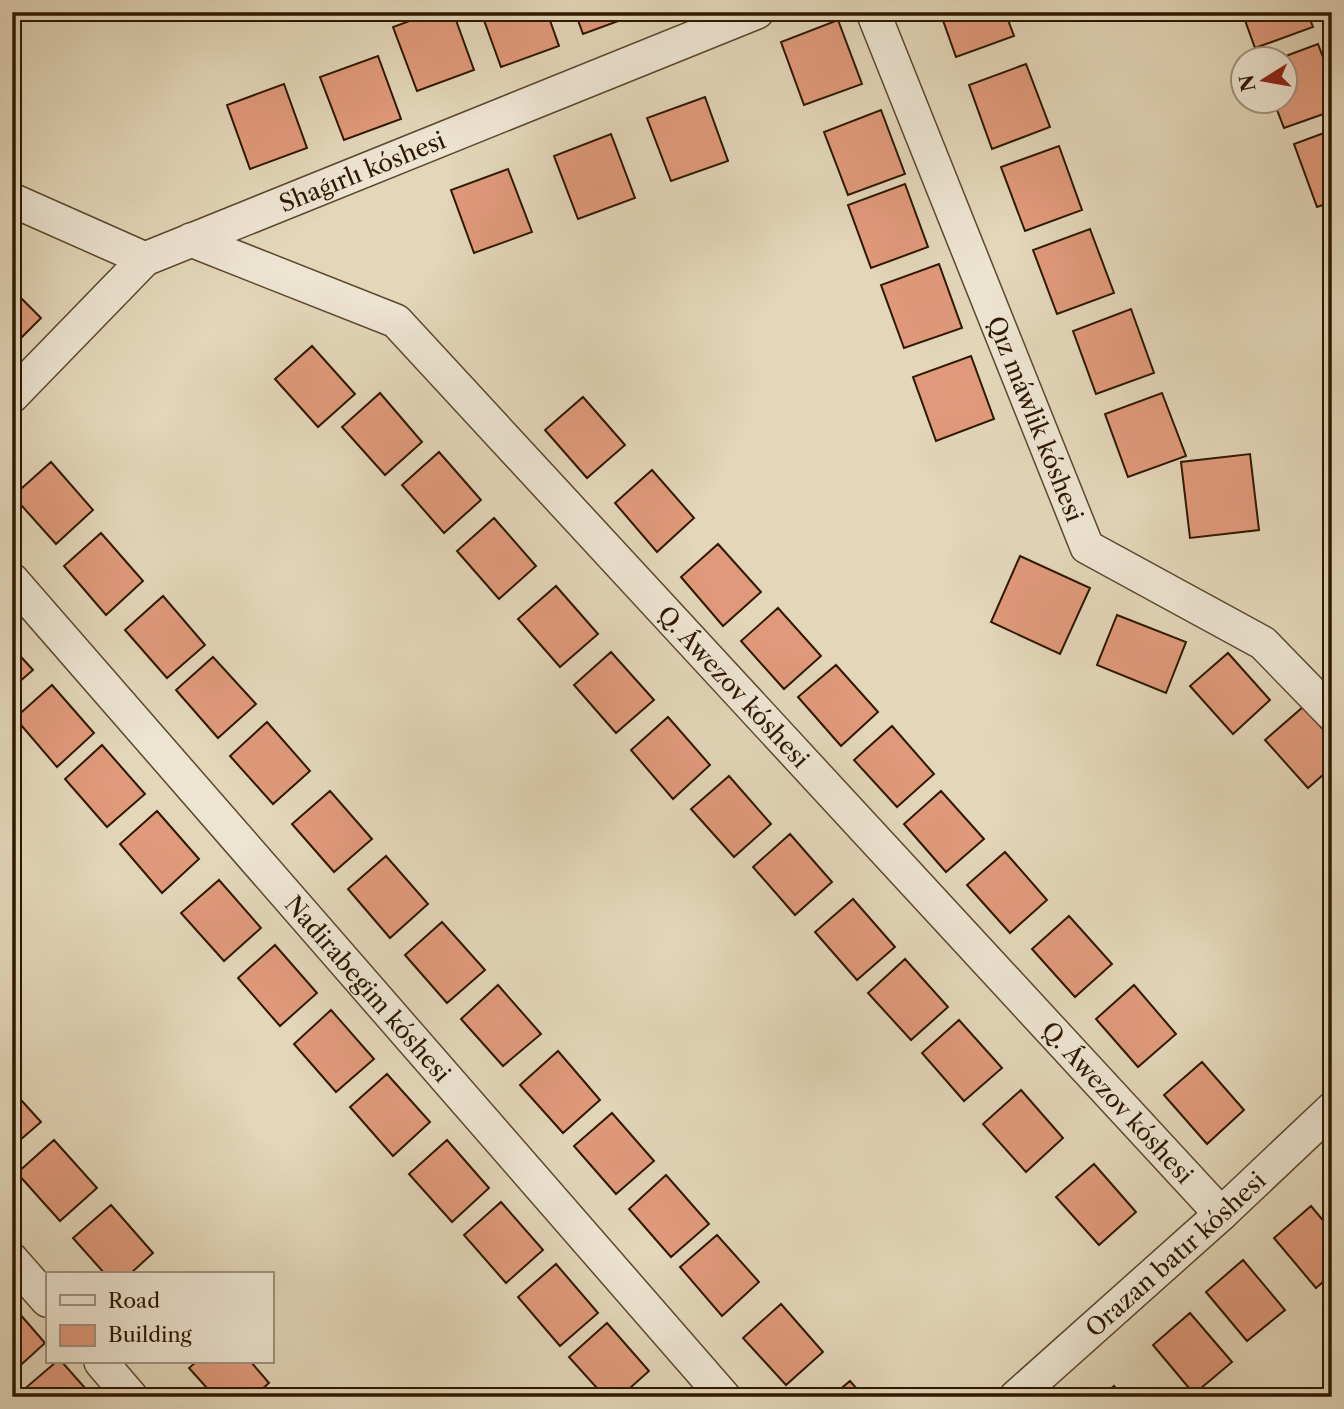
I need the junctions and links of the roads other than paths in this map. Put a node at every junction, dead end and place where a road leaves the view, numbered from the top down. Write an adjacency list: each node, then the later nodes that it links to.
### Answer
1 (757, 12): 4 (street, Shaǵırlı kóshesi)
2 (873, 12): 8 (street, Qız máwlik kóshesi)
3 (12, 200): 5 (street)
4 (191, 240): 5 (street, Shaǵırlı kóshesi); 10 (street, Q. Áwezov kóshesi)
5 (145, 259): 6 (street, Shaǵırlı kóshesi)
6 (12, 396)
7 (12, 580): 15 (street, Nadirabegim kóshesi)
8 (1332, 714)
9 (1332, 1108): 10 (street, Orazan batır kóshesi)
10 (1221, 1214): 16 (street, Orazan batır kóshesi)
11 (12, 1260): 12 (street)
12 (46, 1299)
13 (103, 1364): 14 (street)
14 (131, 1397)
15 (724, 1397)
16 (1016, 1397)

